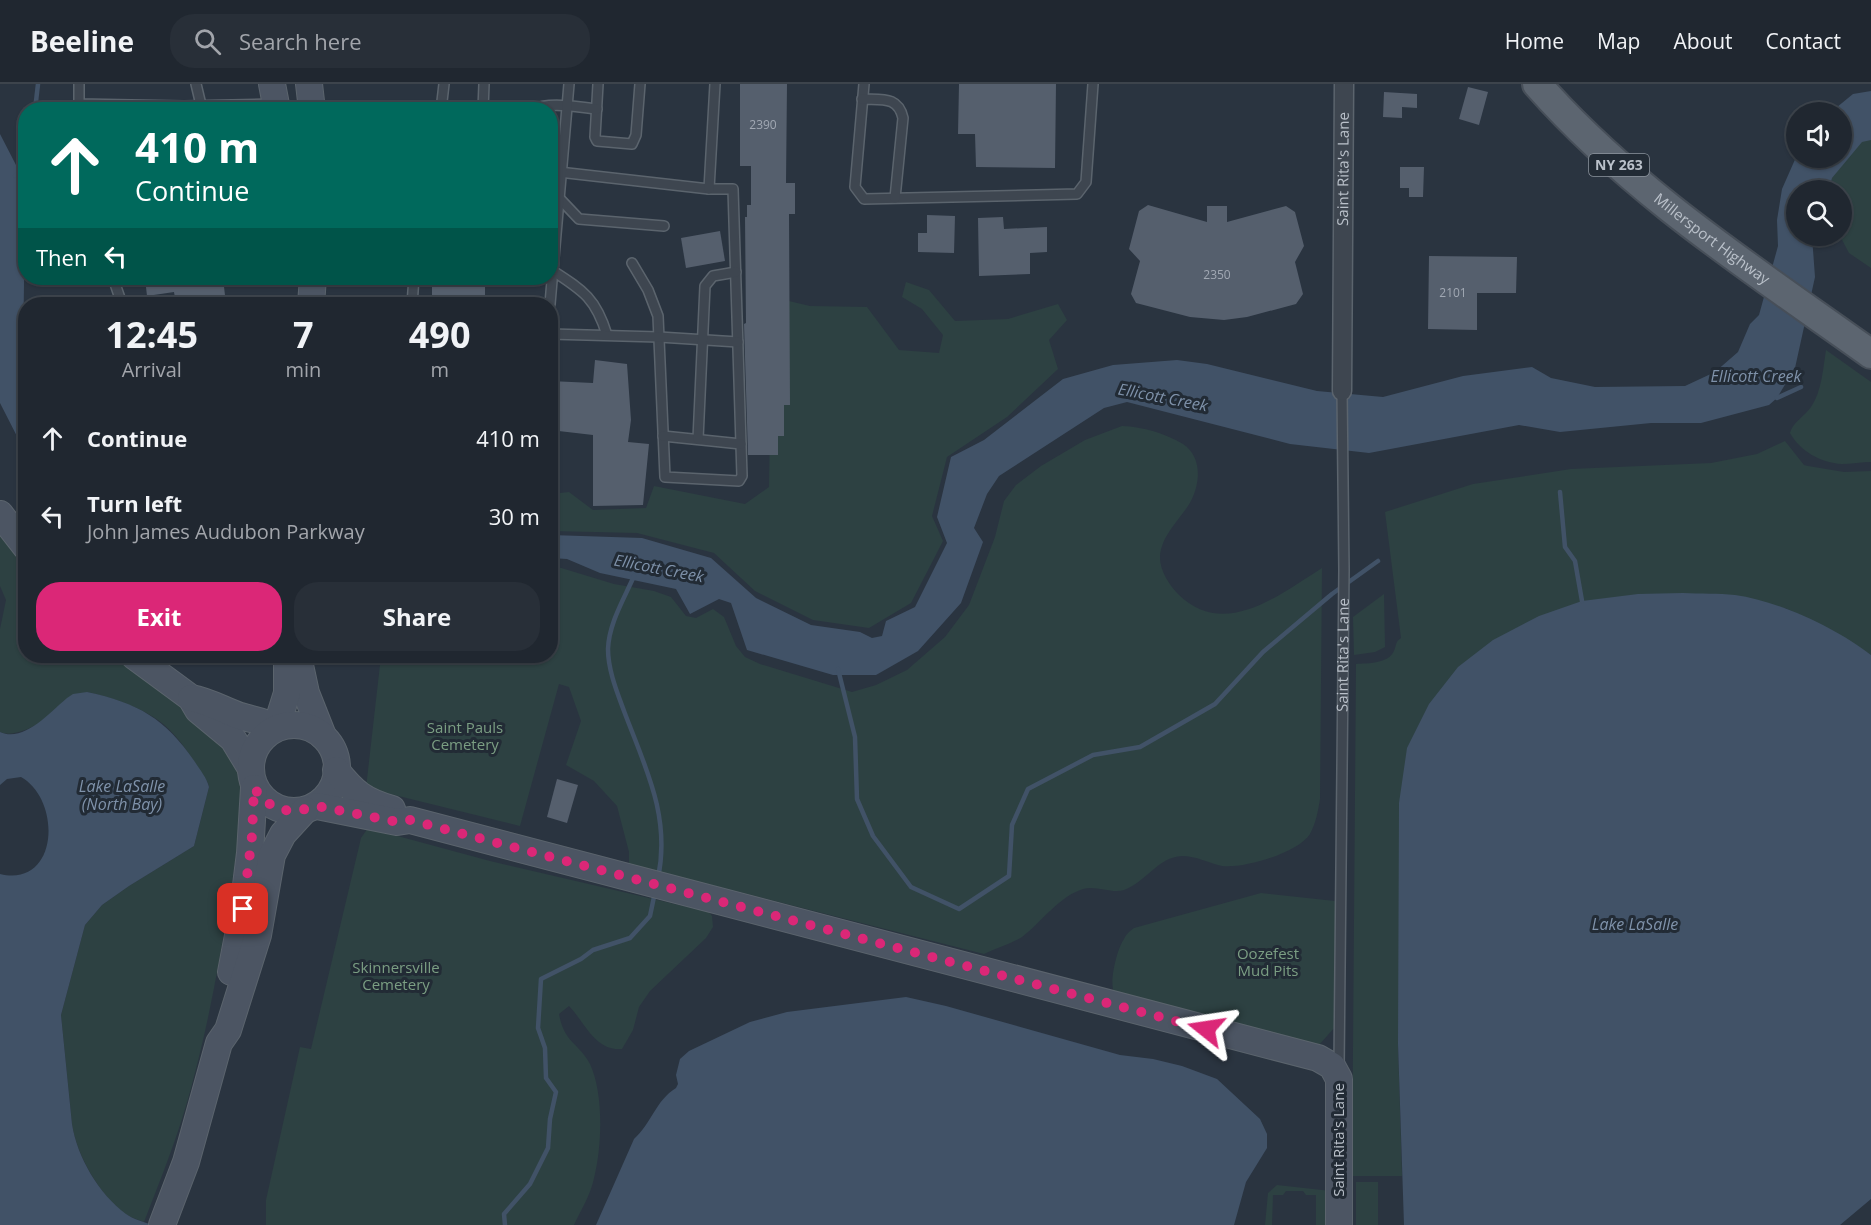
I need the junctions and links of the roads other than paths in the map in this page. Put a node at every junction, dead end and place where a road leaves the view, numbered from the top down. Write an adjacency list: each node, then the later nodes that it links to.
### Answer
1 (79, 84): 16 (lane)
2 (196, 84): 17 (lane)
3 (309, 84): 19 (street)
4 (444, 84): 20 (lane)
5 (484, 84): 21 (lane)
6 (569, 84): 23 (lane)
7 (598, 84): 24 (lane)
8 (640, 84): 24 (lane)
9 (715, 84): 28 (lane)
10 (864, 84): 15 (lane)
11 (1094, 84): 29 (lane)
12 (1344, 84): 41 (street, Saint Rita's Lane)
13 (1537, 84): 40 (main road, Millersport Highway / NY 263)
14 (275, 99): 18 (lane)
15 (862, 99): 29 (lane); 29 (lane)
16 (79, 102)
17 (200, 102)
18 (238, 102)
19 (311, 102)
20 (442, 102)
21 (483, 102)
22 (558, 106): 23 (lane)
23 (568, 106): 24 (lane); 26 (lane)
24 (597, 109)
25 (558, 172): 26 (lane)
26 (563, 172): 27 (lane); 28 (lane)
27 (558, 188)
28 (708, 189): 33 (lane)
29 (895, 198)
30 (558, 201): 31 (lane)
31 (664, 226)
32 (632, 264): 37 (lane)
33 (736, 272): 38 (lane); 39 (lane)
34 (558, 275): 36 (lane)
35 (558, 334): 36 (lane)
36 (608, 335): 37 (lane)
37 (659, 337): 38 (lane); 42 (lane)
38 (702, 340): 39 (lane); 43 (lane)
39 (738, 342): 44 (lane)
40 (1871, 354)
41 (1342, 391): 58 (lane, Saint Rita's Lane)
42 (663, 436): 43 (lane); 44 (lane)
43 (698, 439): 44 (lane)
44 (741, 444)
45 (0, 514): 46 (street)
46 (18, 537)
47 (144, 663): 50 (street)
48 (287, 663): 51 (street)
49 (300, 663): 52 (street)
50 (191, 698): 51 (street); 54 (street)
51 (276, 728): 52 (street); 54 (street)
52 (323, 736): 53 (street)
53 (336, 770): 55 (street); 56 (street)
54 (252, 777): 55 (street); 57 (street)
55 (311, 808): 56 (street); 57 (street)
56 (410, 820): 58 (street)
57 (219, 1043): 59 (street)
58 (1339, 1079): 60 (street, Saint Rita's Lane)
59 (162, 1225)
60 (1339, 1225)

